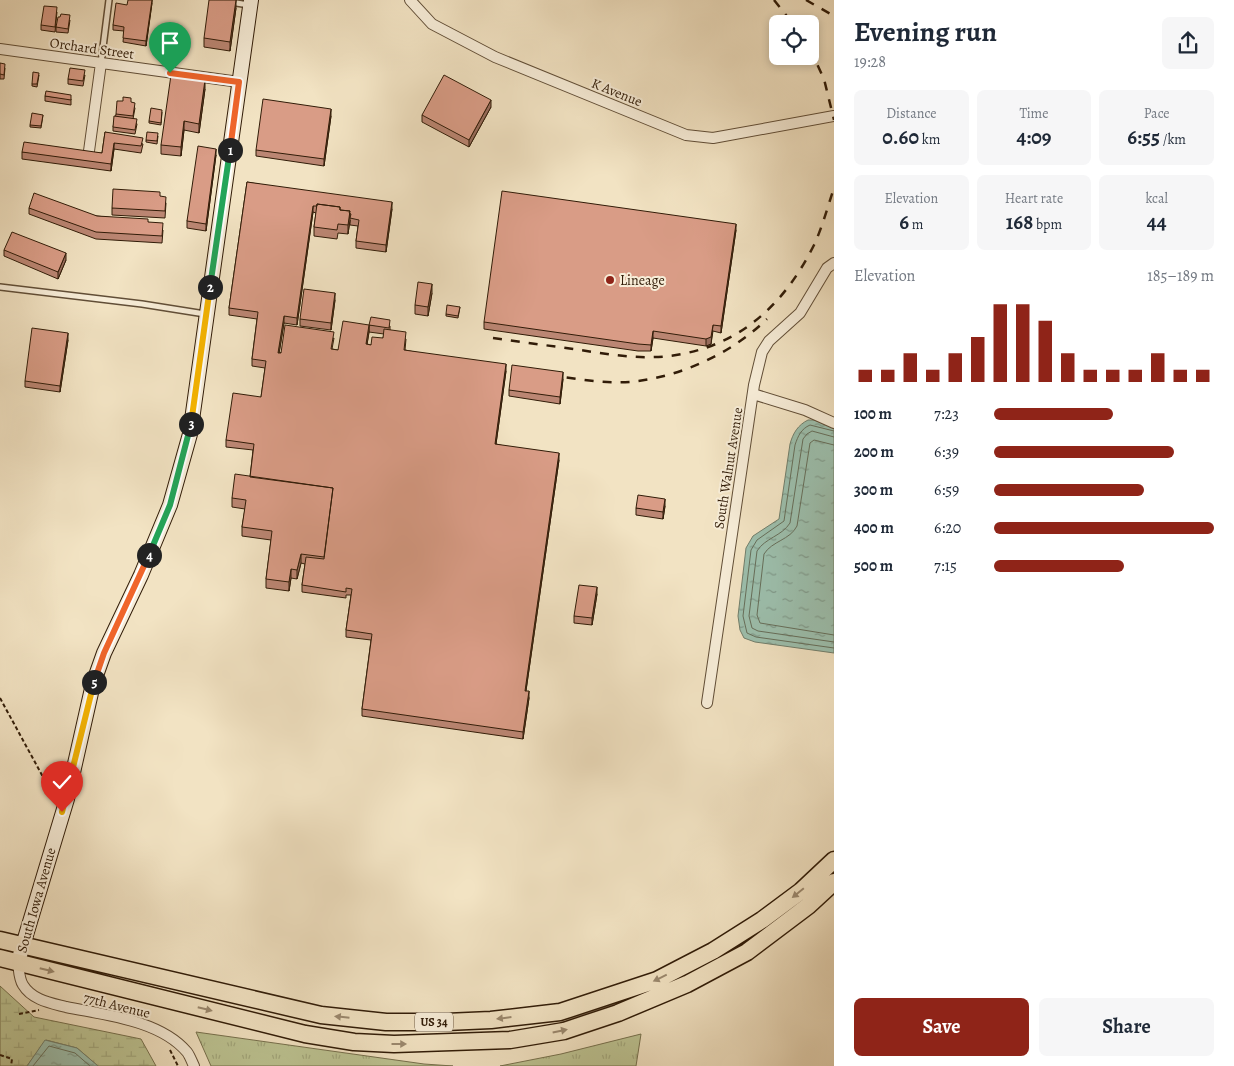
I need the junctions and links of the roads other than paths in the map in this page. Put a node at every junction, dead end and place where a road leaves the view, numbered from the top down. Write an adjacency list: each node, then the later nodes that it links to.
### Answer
1 (109, 0): 6 (lane)
2 (410, 0): 8 (street, K Avenue)
3 (222, 1): 4 (lane)
4 (250, 3): 7 (main road, South Iowa Avenue)
5 (0, 49): 6 (street, Orchard Street)
6 (101, 63): 7 (street, Orchard Street); 9 (street)
7 (239, 82): 12 (main road, South Iowa Avenue)
8 (834, 116)
9 (89, 151)
10 (834, 263): 13 (street, South Walnut Avenue)
11 (0, 287): 12 (lane)
12 (207, 315): 19 (main road, South Iowa Avenue)
13 (753, 394): 14 (street); 15 (street, South Walnut Avenue)
14 (834, 423)
15 (707, 703)
16 (834, 860): 19 (highway, US 34, one-way to 19)
17 (834, 882): 21 (highway, US 34, one-way to 17)
18 (0, 940): 19 (highway, US 34)
19 (22, 945): 21 (main road, South Iowa Avenue)
20 (0, 958): 21 (highway, US 34)
21 (18, 963): 22 (street, South Iowa Avenue)
22 (24, 987): 23 (street, 77th Avenue)
23 (194, 1066)

